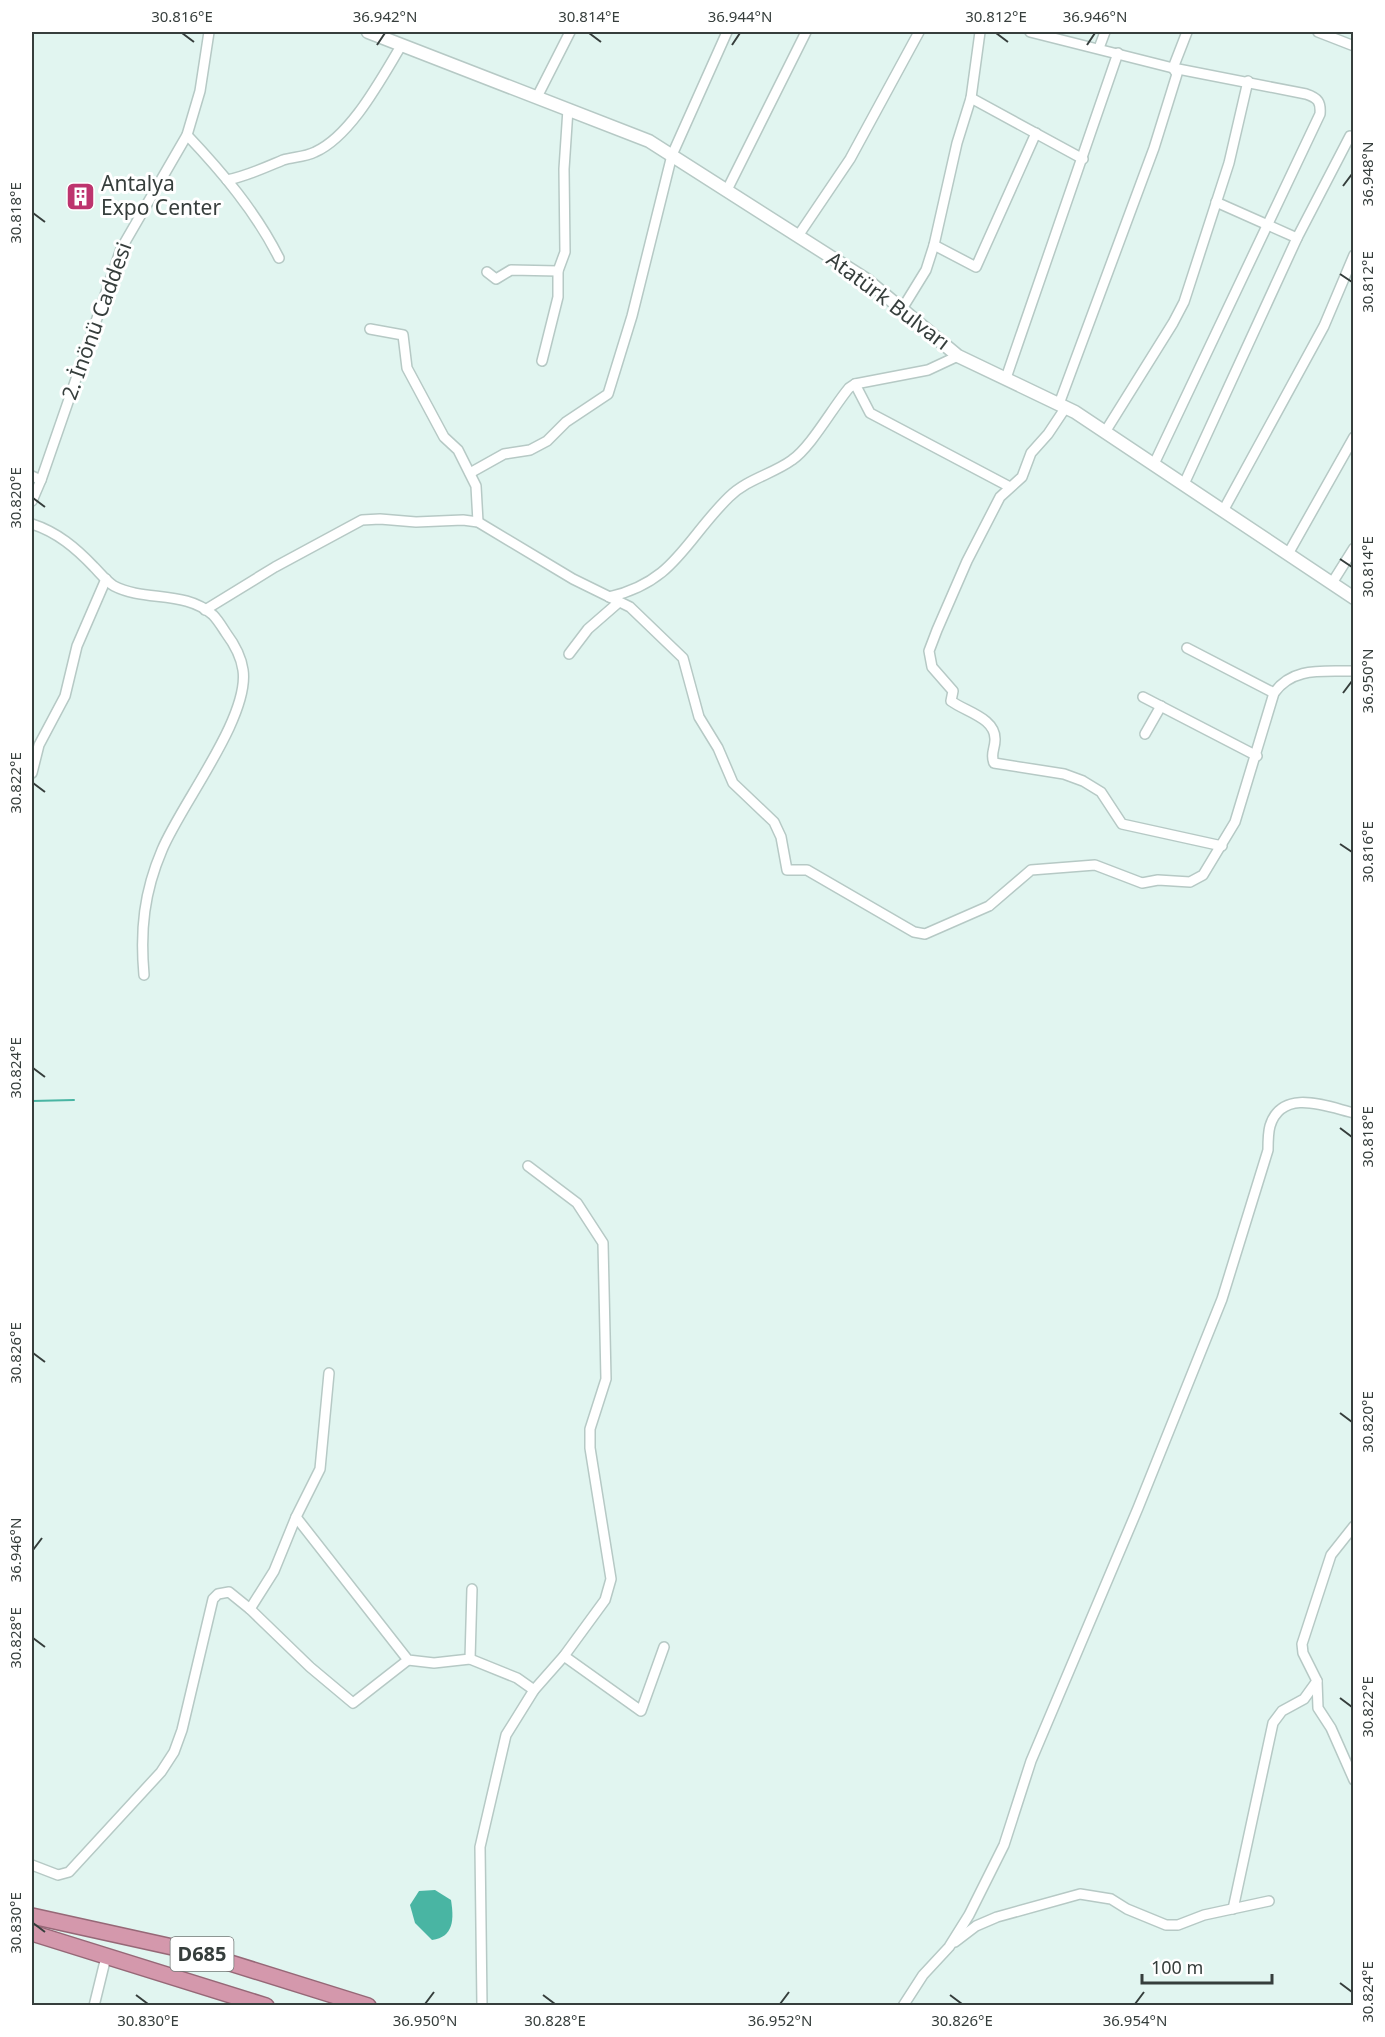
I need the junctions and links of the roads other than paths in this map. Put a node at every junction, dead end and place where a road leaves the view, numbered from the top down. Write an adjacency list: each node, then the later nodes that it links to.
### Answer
1 (209, 32): 24 (street, 2. İnönü Caddesi)
2 (368, 32): 14 (street, Atatürk Bulvarı)
3 (570, 32): 20 (street)
4 (727, 32): 26 (street)
5 (806, 32): 29 (street)
6 (919, 32): 32 (street)
7 (980, 32): 21 (street)
8 (1030, 32): 12 (street)
9 (1104, 32): 16 (street)
10 (1187, 32): 18 (street)
11 (1318, 32): 13 (street)
12 (1040, 33): 16 (street)
13 (1335, 34): 15 (street)
14 (401, 46): 20 (street, Atatürk Bulvarı); 28 (street)
15 (1353, 46)
16 (1099, 48): 17 (street)
17 (1118, 53): 18 (street); 27 (street)
18 (1173, 68): 19 (street); 45 (street)
19 (1248, 81): 30 (street); 31 (street)
20 (537, 97): 22 (street, Atatürk Bulvarı)
21 (971, 98): 23 (street); 34 (street)
22 (568, 109): 26 (street, Atatürk Bulvarı); 37 (street)
23 (1036, 133): 27 (street); 34 (street)
24 (187, 135): 28 (street); 50 (street, 2. İnönü Caddesi)
25 (1350, 136): 33 (street)
26 (672, 155): 29 (street, Atatürk Bulvarı); 49 (street)
27 (1083, 159): 43 (street)
28 (227, 180): 36 (street)
29 (727, 190): 32 (street, Atatürk Bulvarı)
30 (1216, 202): 31 (street); 46 (street)
31 (1267, 227): 33 (street); 48 (street)
32 (798, 236): 39 (street, Atatürk Bulvarı)
33 (1297, 238): 51 (street)
34 (934, 245): 39 (street)
35 (1353, 255): 54 (street)
36 (279, 258)
37 (558, 271): 38 (street); 42 (street)
38 (486, 272)
39 (902, 309): 41 (street, Atatürk Bulvarı)
40 (370, 329): 49 (street)
41 (958, 356): 43 (street, Atatürk Bulvarı); 44 (street)
42 (542, 361)
43 (1006, 378): 45 (street, Atatürk Bulvarı)
44 (855, 384): 52 (street); 61 (street)
45 (1062, 406): 46 (street, Atatürk Bulvarı); 52 (street)
46 (1105, 432): 48 (street, Atatürk Bulvarı)
47 (1353, 437): 58 (street)
48 (1154, 464): 51 (street, Atatürk Bulvarı)
49 (470, 473): 55 (street)
50 (36, 478): 53 (street, 2. İnönü Caddesi)
51 (1184, 484): 54 (street, Atatürk Bulvarı)
52 (1010, 487): 74 (street)
53 (32, 501)
54 (1223, 511): 58 (street, Atatürk Bulvarı)
55 (478, 522): 61 (street); 64 (street)
56 (32, 524): 59 (street)
57 (1353, 548): 60 (street)
58 (1288, 554): 60 (street, Atatürk Bulvarı)
59 (106, 579): 64 (street); 73 (street)
60 (1332, 583): 62 (street, Atatürk Bulvarı)
61 (609, 597): 63 (street)
62 (1353, 598)
63 (619, 602): 66 (street); 74 (street)
64 (205, 610): 75 (street)
65 (1186, 648): 68 (street)
66 (569, 654)
67 (1353, 671): 68 (street)
68 (1274, 693): 72 (street)
69 (1143, 697): 70 (street)
70 (1161, 706): 71 (street); 72 (street)
71 (1145, 734)
72 (1257, 756): 74 (street)
73 (32, 773)
74 (1222, 846)
75 (144, 975)
76 (1353, 1113): 97 (street)
77 (528, 1166): 84 (street)
78 (328, 1373): 79 (street)
79 (296, 1517): 82 (street); 86 (street)
80 (1353, 1526): 87 (street)
81 (472, 1589): 85 (street)
82 (250, 1609): 86 (street); 90 (street)
83 (664, 1647): 84 (street)
84 (564, 1656): 88 (street)
85 (470, 1659): 86 (street); 88 (street)
86 (408, 1660)
87 (1317, 1681): 89 (street); 92 (street)
88 (534, 1690): 102 (street)
89 (1353, 1780)
90 (32, 1865)
91 (1269, 1901): 92 (street)
92 (1233, 1909): 97 (street)
93 (32, 1916): 101 (highway, D685)
94 (32, 1933): 96 (highway, D685)
95 (32, 1939): 96 (highway)
96 (64, 1944): 98 (highway, D685)
97 (949, 1947): 103 (street)
98 (106, 1957): 99 (street); 100 (highway, D685)
99 (94, 2006)
100 (266, 2006)
101 (368, 2006)
102 (482, 2006)
103 (903, 2006)

